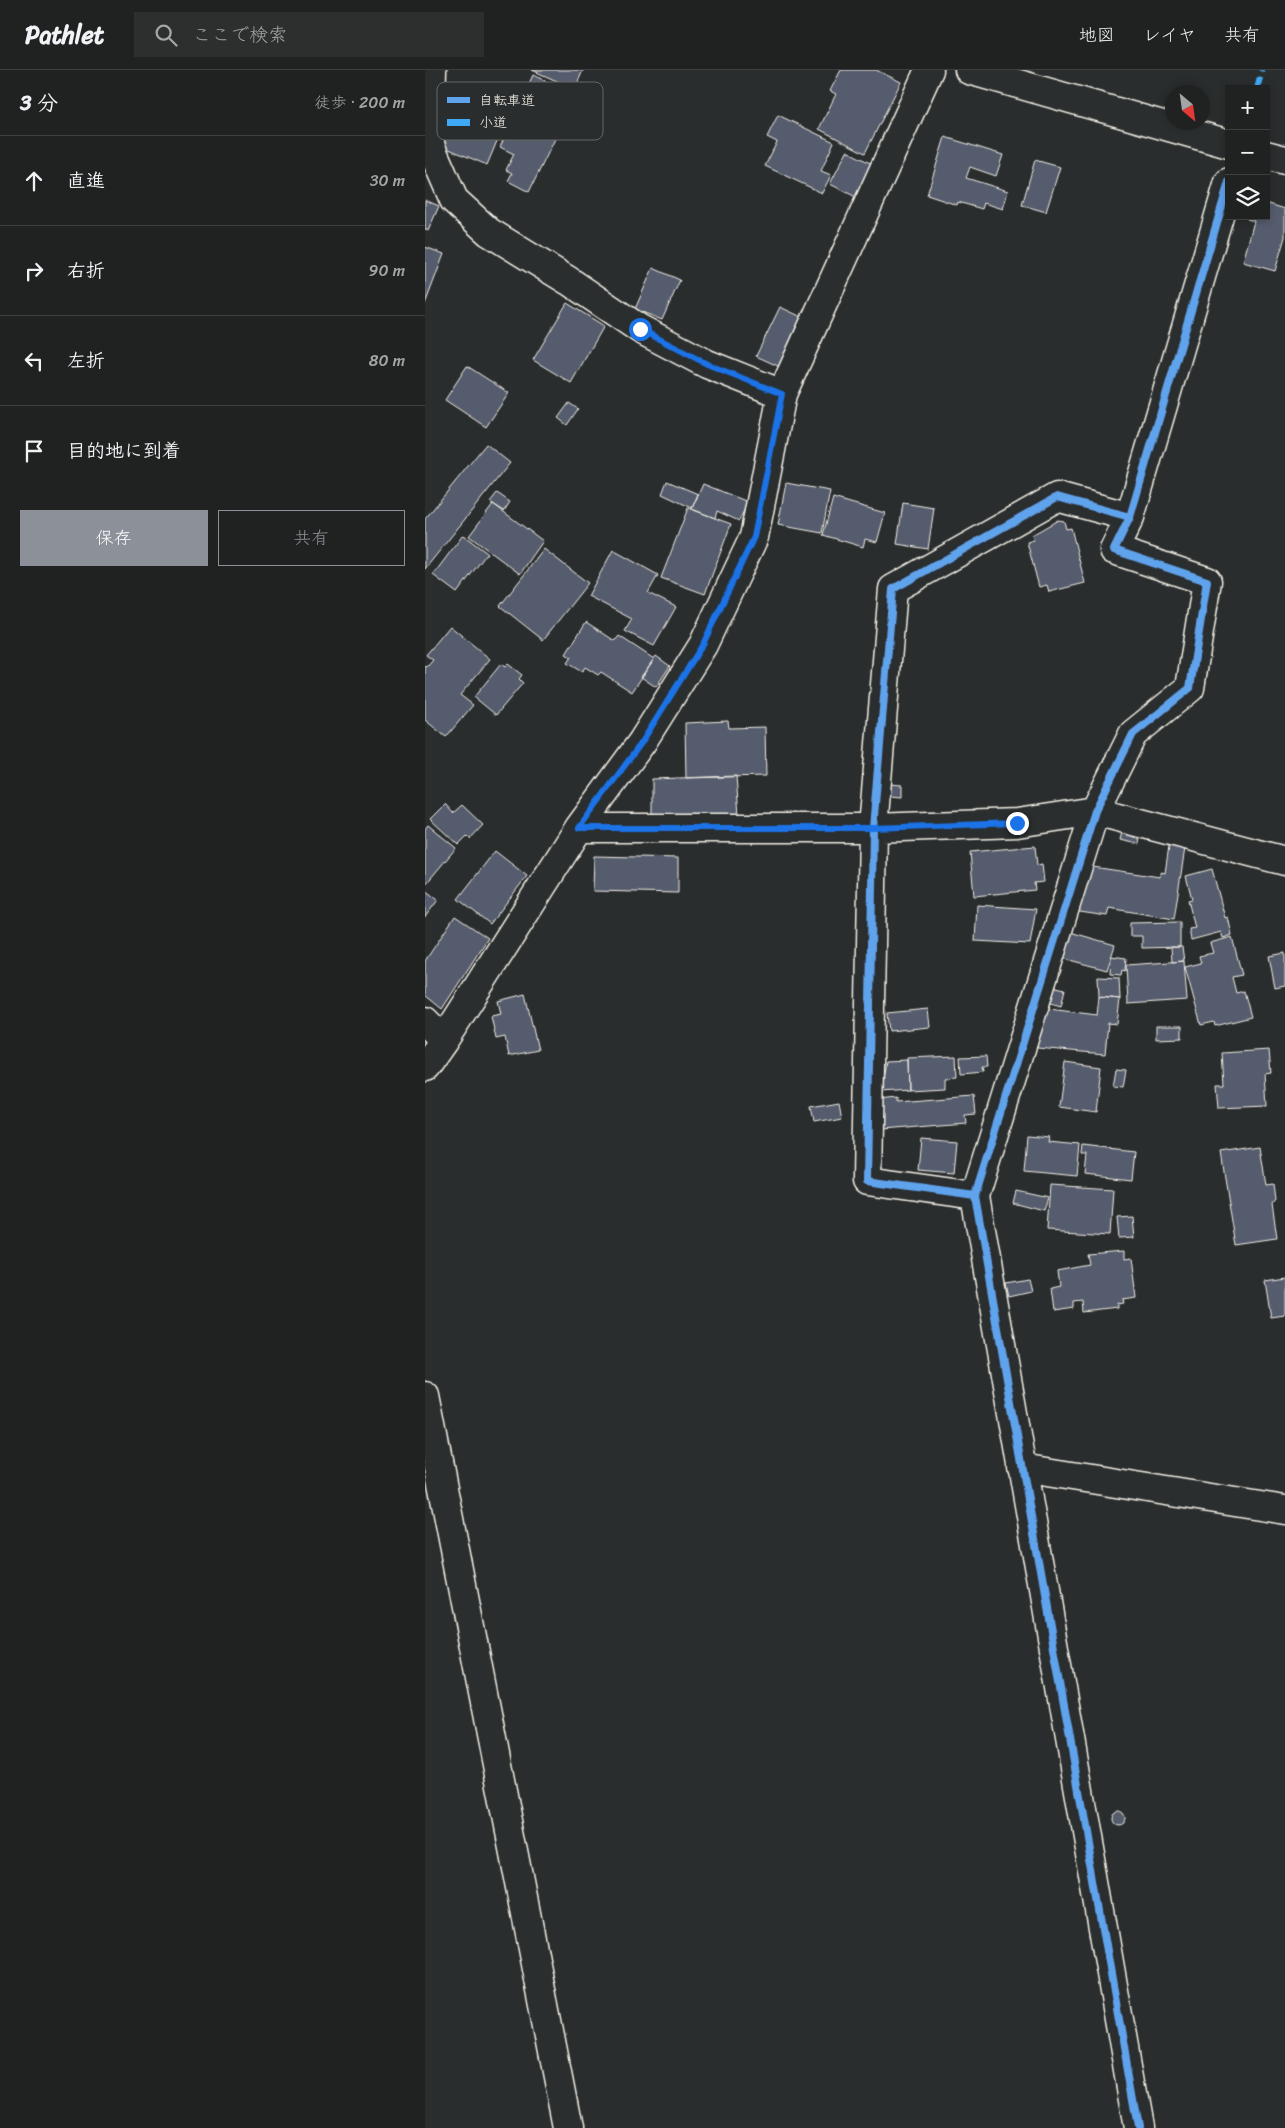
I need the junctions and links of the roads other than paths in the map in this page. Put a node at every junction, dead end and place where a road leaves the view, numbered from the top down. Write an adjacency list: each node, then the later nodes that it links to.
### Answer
1 (432, 70): 5 (street)
2 (929, 70): 9 (street)
3 (969, 70): 4 (street)
4 (1225, 143)
5 (427, 148): 9 (street)
6 (1270, 156): 7 (street)
7 (1285, 160)
8 (1225, 196): 10 (street)
9 (782, 394): 12 (street)
10 (1130, 517): 11 (street); 13 (street)
11 (1095, 811): 13 (street); 14 (street); 18 (street)
12 (579, 828): 13 (street); 16 (street)
13 (873, 828): 18 (street)
14 (1285, 861)
15 (425, 1021): 16 (street)
16 (444, 1040): 17 (street)
17 (425, 1067)
18 (975, 1196): 20 (street)
19 (425, 1396): 22 (street)
20 (1022, 1468): 21 (street); 23 (street)
21 (1285, 1510)
22 (568, 2128)
23 (1138, 2128)

